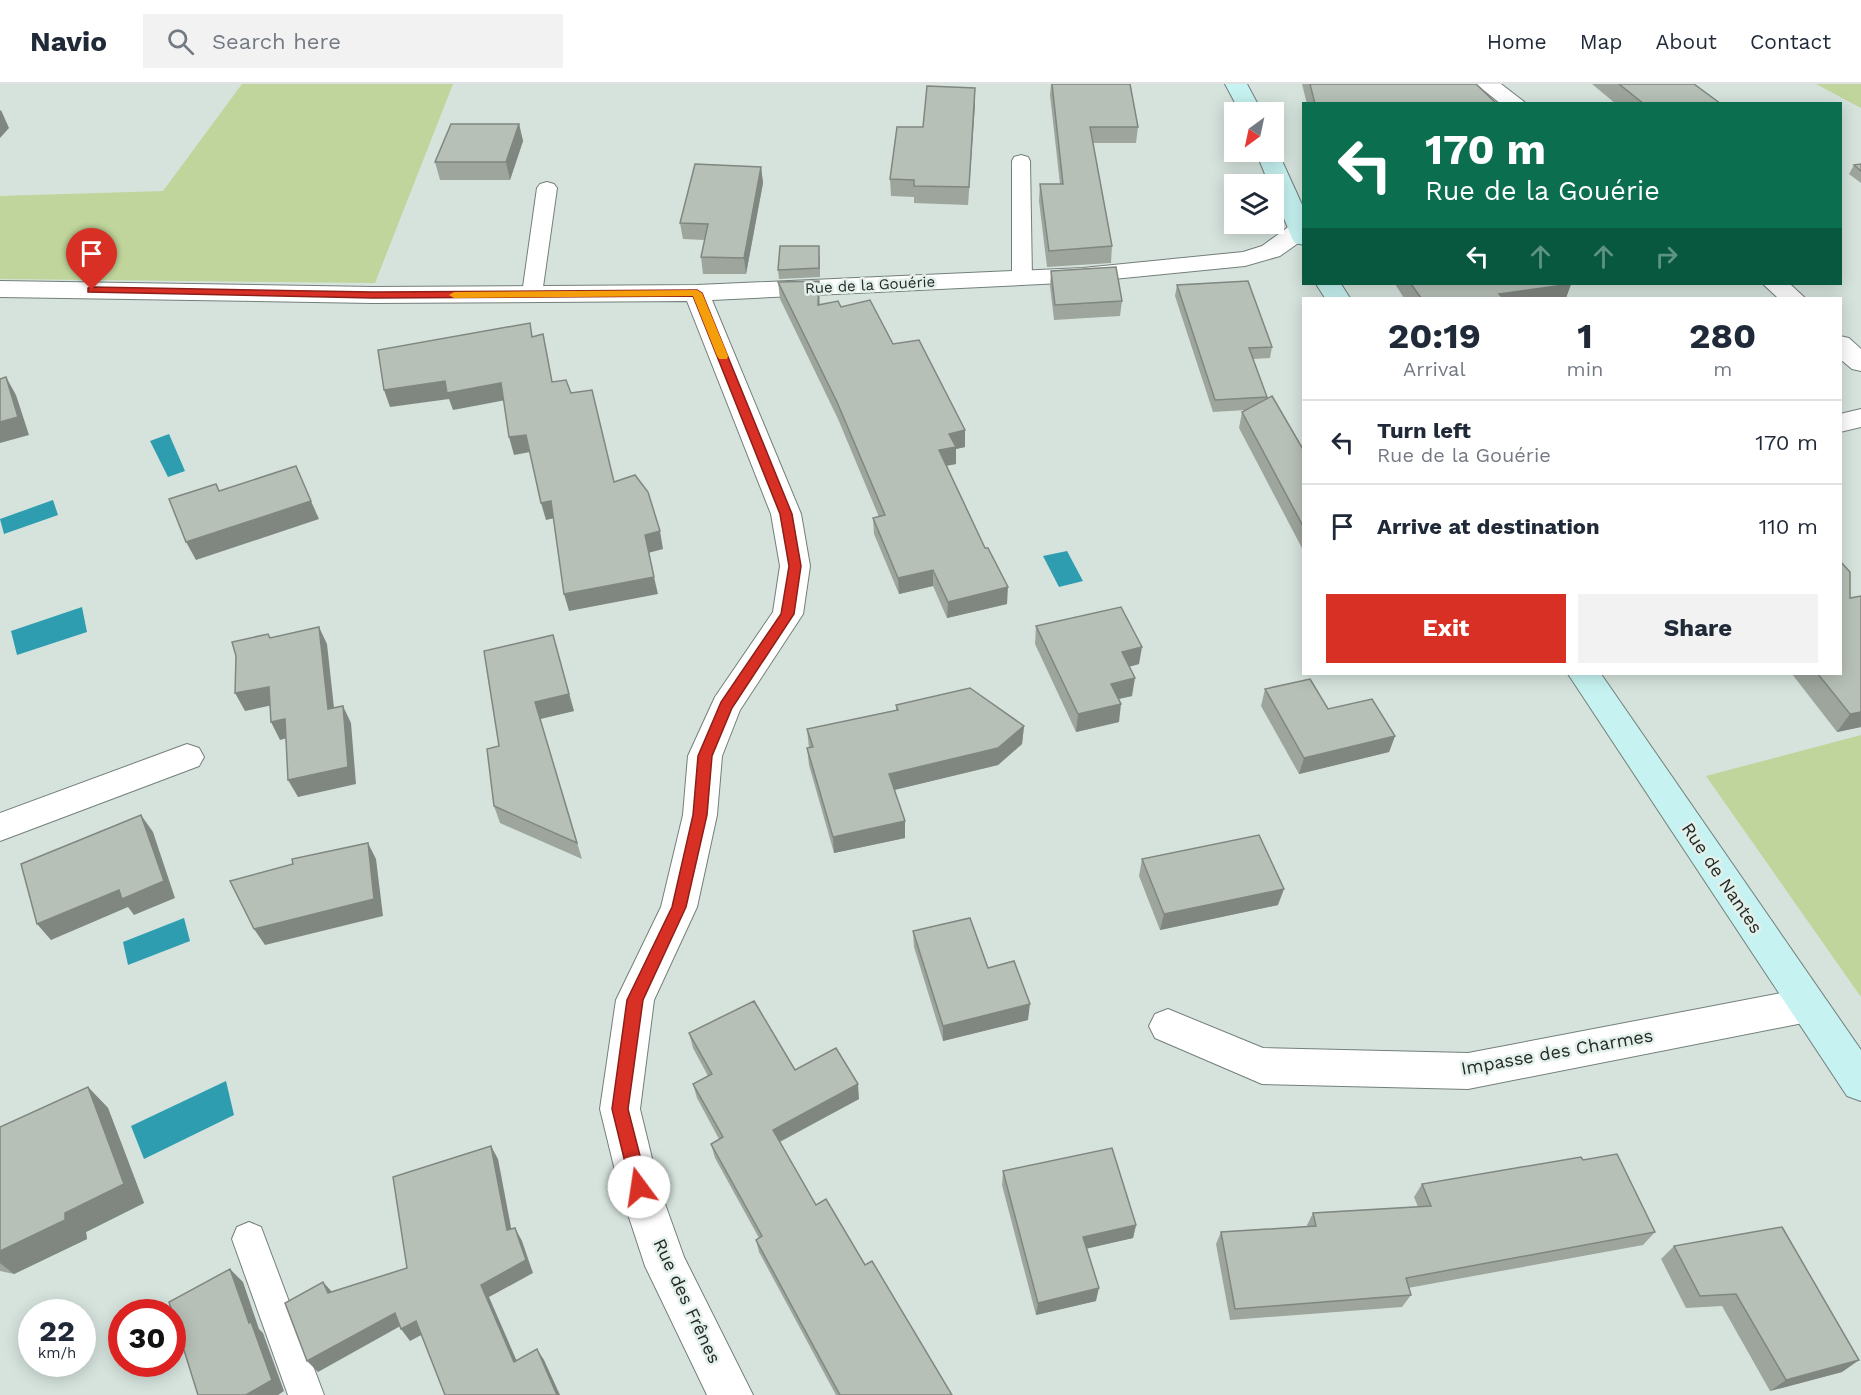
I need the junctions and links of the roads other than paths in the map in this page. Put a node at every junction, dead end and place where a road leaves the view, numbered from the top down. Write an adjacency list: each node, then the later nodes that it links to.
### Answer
1 (1236, 84): 3 (main road)
2 (1487, 84): 4 (street)
3 (1246, 102)
4 (1513, 102)
5 (1021, 161): 9 (lane)
6 (1271, 162): 8 (main road)
7 (547, 188): 13 (lane)
8 (1302, 234): 9 (street, Rue de la Gouérie)
9 (1022, 278): 12 (street, Rue de la Gouérie)
10 (1777, 285): 14 (street)
11 (0, 289): 13 (street, Rue de la Gouérie)
12 (697, 293): 13 (street, Rue de la Gouérie); 27 (street, Rue des Frênes)
13 (532, 294)
14 (1791, 297)
15 (1842, 346): 16 (street)
16 (1861, 363)
17 (1861, 418): 18 (street)
18 (1842, 423)
19 (1585, 675): 22 (main road, Rue de Nantes)
20 (187, 757): 21 (street)
21 (0, 827)
22 (1808, 1005): 23 (street, Impasse des Charmes); 24 (main road, Rue de Nantes)
23 (1167, 1026)
24 (1861, 1083)
25 (249, 1239): 26 (lane)
26 (306, 1395)
27 (731, 1395)

